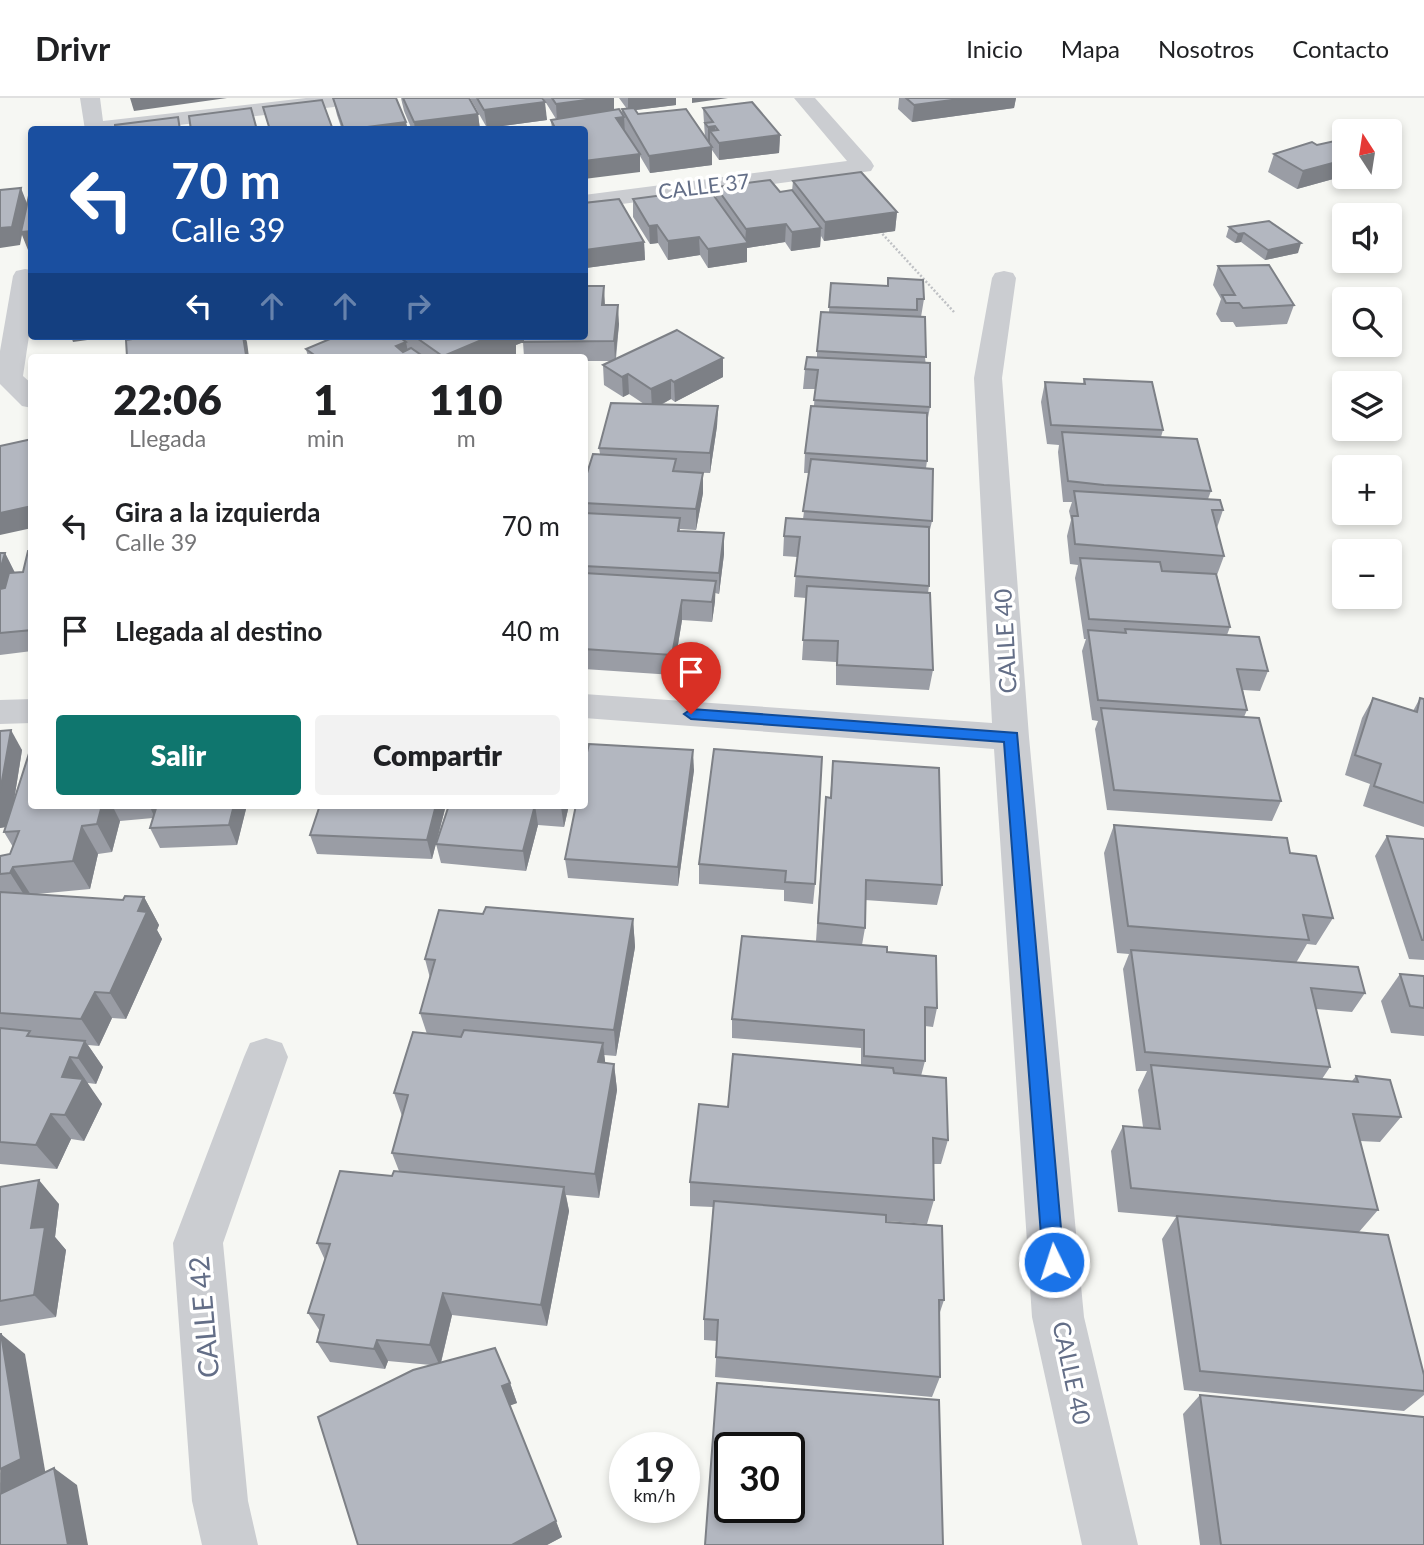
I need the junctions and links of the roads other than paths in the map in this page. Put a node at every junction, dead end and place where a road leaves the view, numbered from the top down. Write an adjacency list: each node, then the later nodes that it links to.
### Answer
1 (90, 98): 5 (street)
2 (360, 98): 4 (street)
3 (804, 98): 7 (street, CALLE 37)
4 (277, 103): 6 (street)
5 (94, 126)
6 (109, 126)
7 (588, 201)
8 (19, 277): 10 (street)
9 (1003, 278): 14 (street, CALLE 40)
10 (28, 396)
11 (588, 706): 14 (street)
12 (28, 711): 13 (street)
13 (0, 712)
14 (1011, 737): 17 (street, CALLE 40)
15 (266, 1057): 16 (street, CALLE 42)
16 (230, 1545)
17 (1110, 1545)

